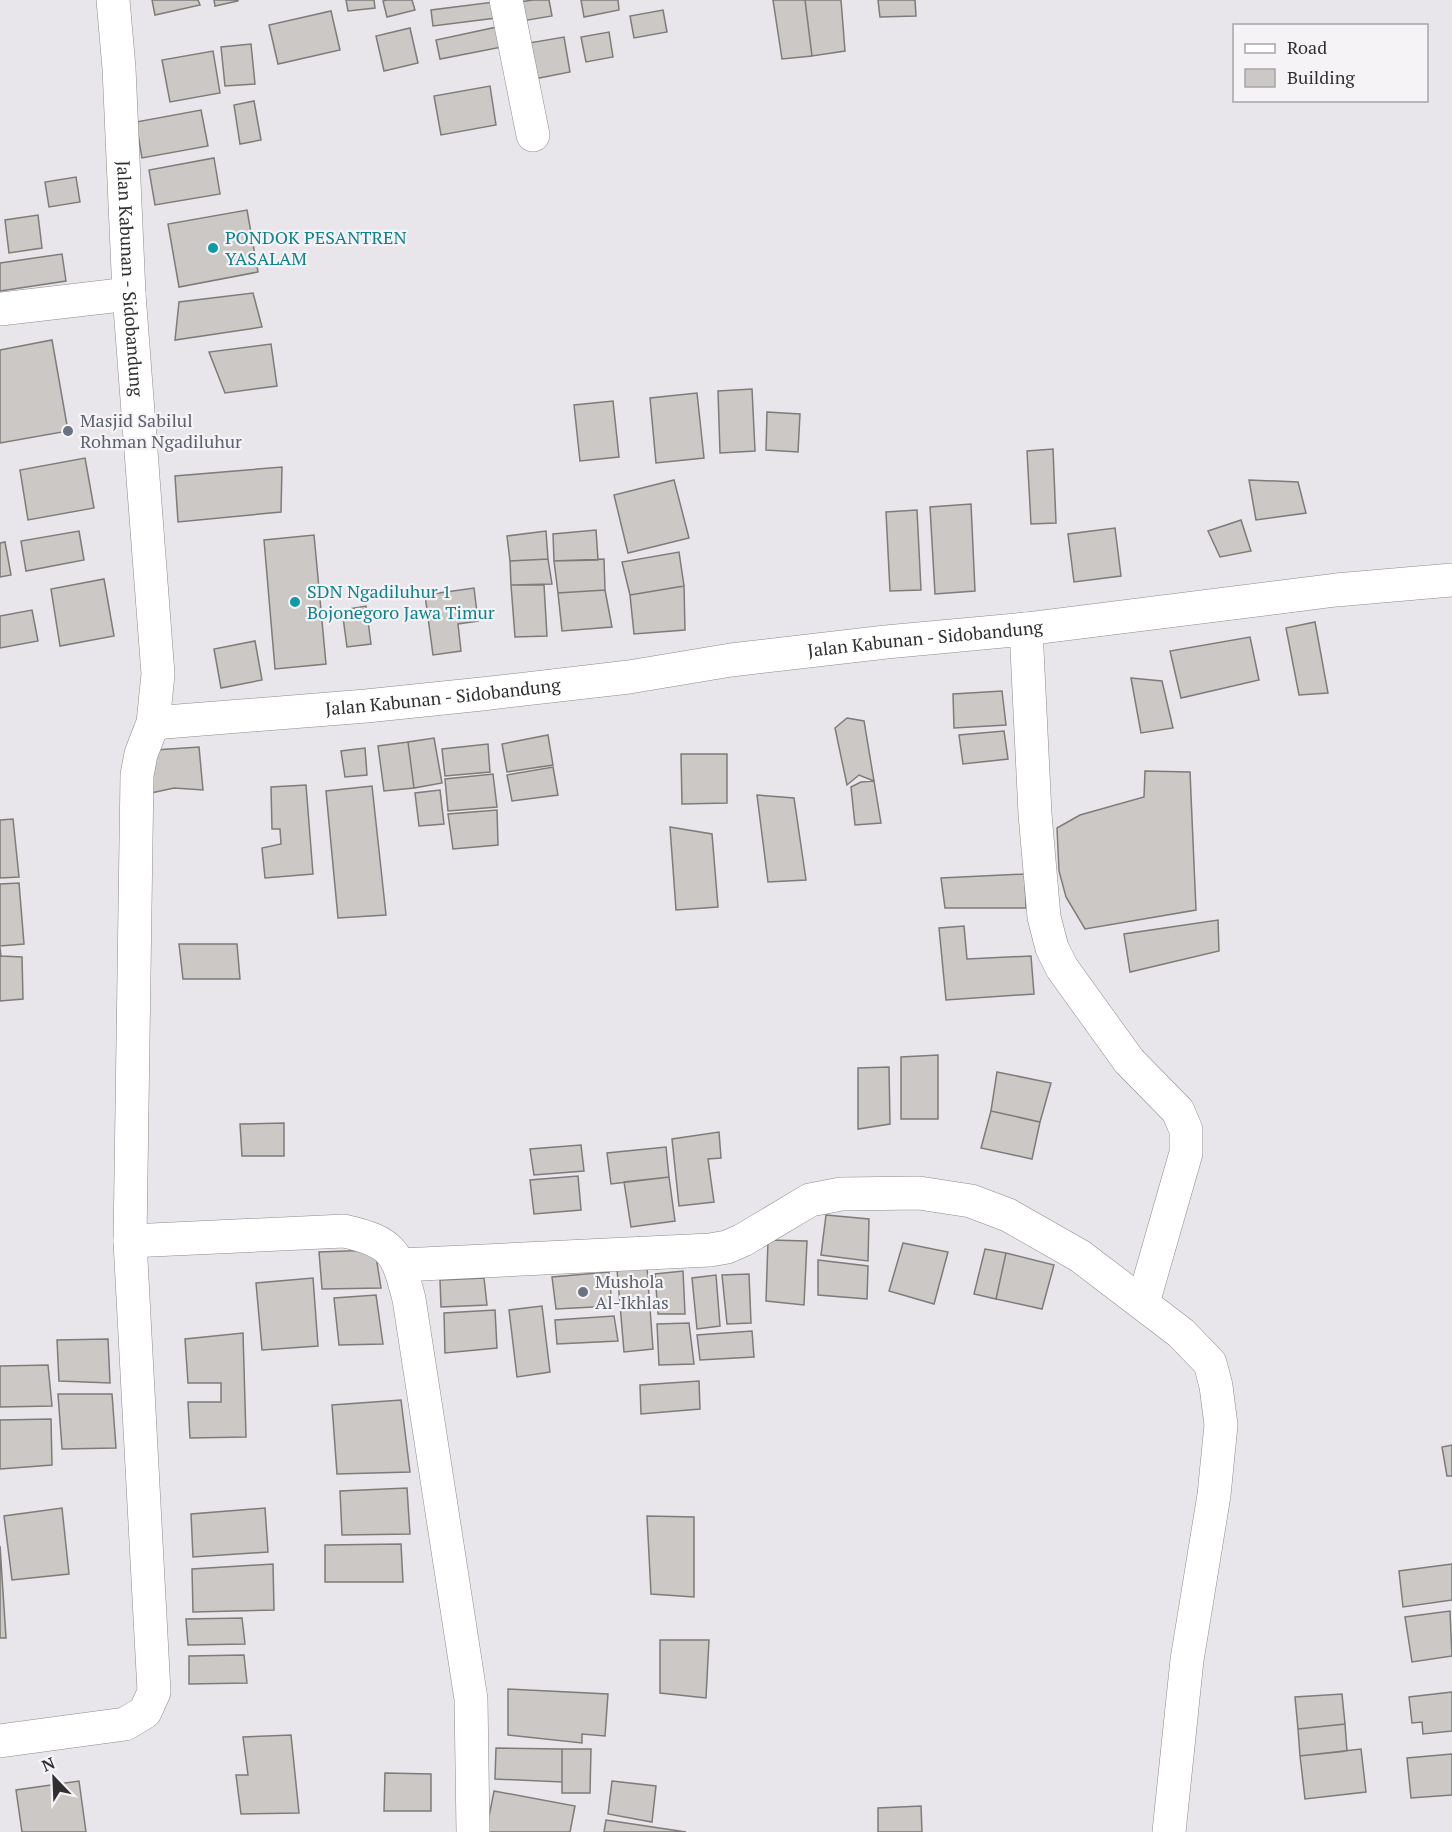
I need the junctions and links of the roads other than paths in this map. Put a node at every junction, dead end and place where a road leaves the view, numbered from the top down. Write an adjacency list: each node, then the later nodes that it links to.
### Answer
1 (113, 0): 4 (street, Jalan Kabunan - Sidobandung)
2 (506, 0): 3 (street)
3 (533, 135)
4 (129, 294): 5 (street); 8 (street, Jalan Kabunan - Sidobandung)
5 (0, 309)
6 (1452, 580): 7 (street, Jalan Kabunan - Sidobandung)
7 (1026, 629): 8 (street, Jalan Kabunan - Sidobandung); 11 (street)
8 (153, 723): 9 (street)
9 (130, 1241): 10 (street); 12 (street)
10 (401, 1265): 11 (street); 13 (street)
11 (1143, 1302): 14 (street)
12 (0, 1741)
13 (473, 1832)
14 (1169, 1832)

